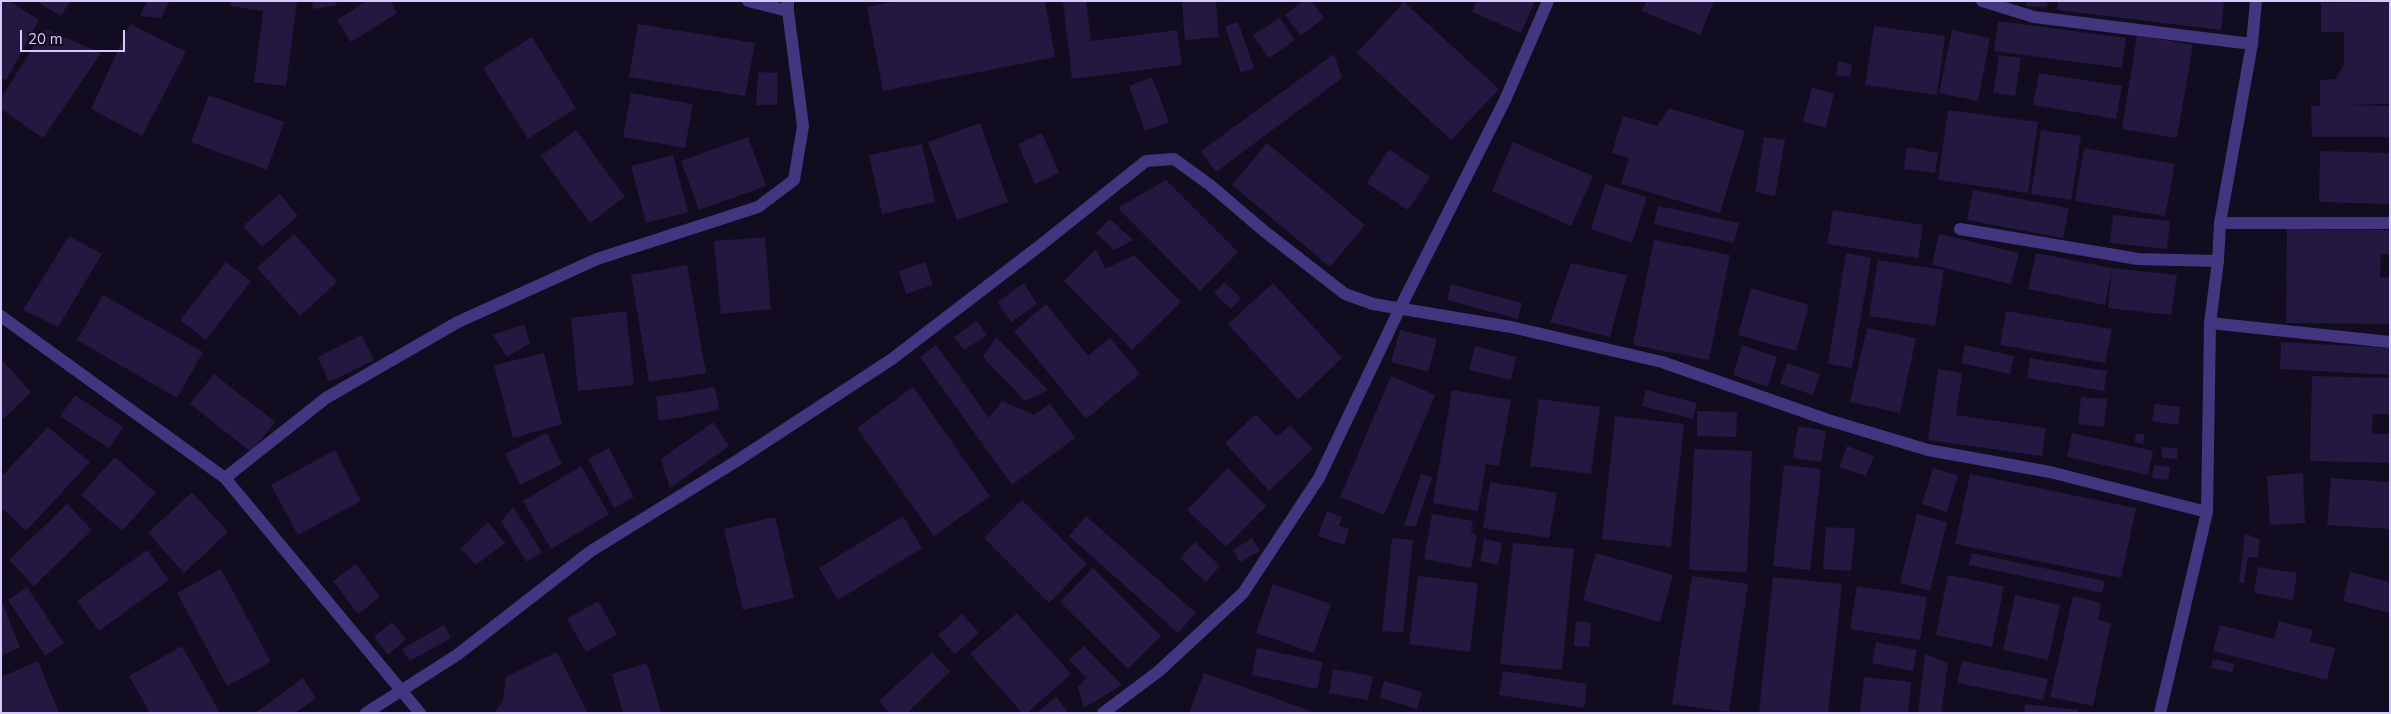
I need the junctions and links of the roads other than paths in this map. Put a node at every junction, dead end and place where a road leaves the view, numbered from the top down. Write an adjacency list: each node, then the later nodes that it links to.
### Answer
1 (748, 1): 5 (street)
2 (1548, 1): 11 (street)
3 (1982, 1): 6 (street)
4 (2256, 1): 6 (street)
5 (788, 6): 15 (street)
6 (2252, 44): 7 (street)
7 (2220, 223): 8 (street); 10 (street)
8 (2390, 223)
9 (1960, 229): 10 (street)
10 (2218, 261): 13 (street)
11 (1400, 308): 16 (street); 17 (street); 20 (street)
12 (1, 316): 15 (street)
13 (2210, 323): 14 (street); 16 (street)
14 (2390, 342)
15 (225, 478): 17 (street)
16 (2207, 512): 21 (street)
17 (402, 691): 18 (street); 19 (street)
18 (366, 713)
19 (420, 713)
20 (1103, 713)
21 (2160, 713)

